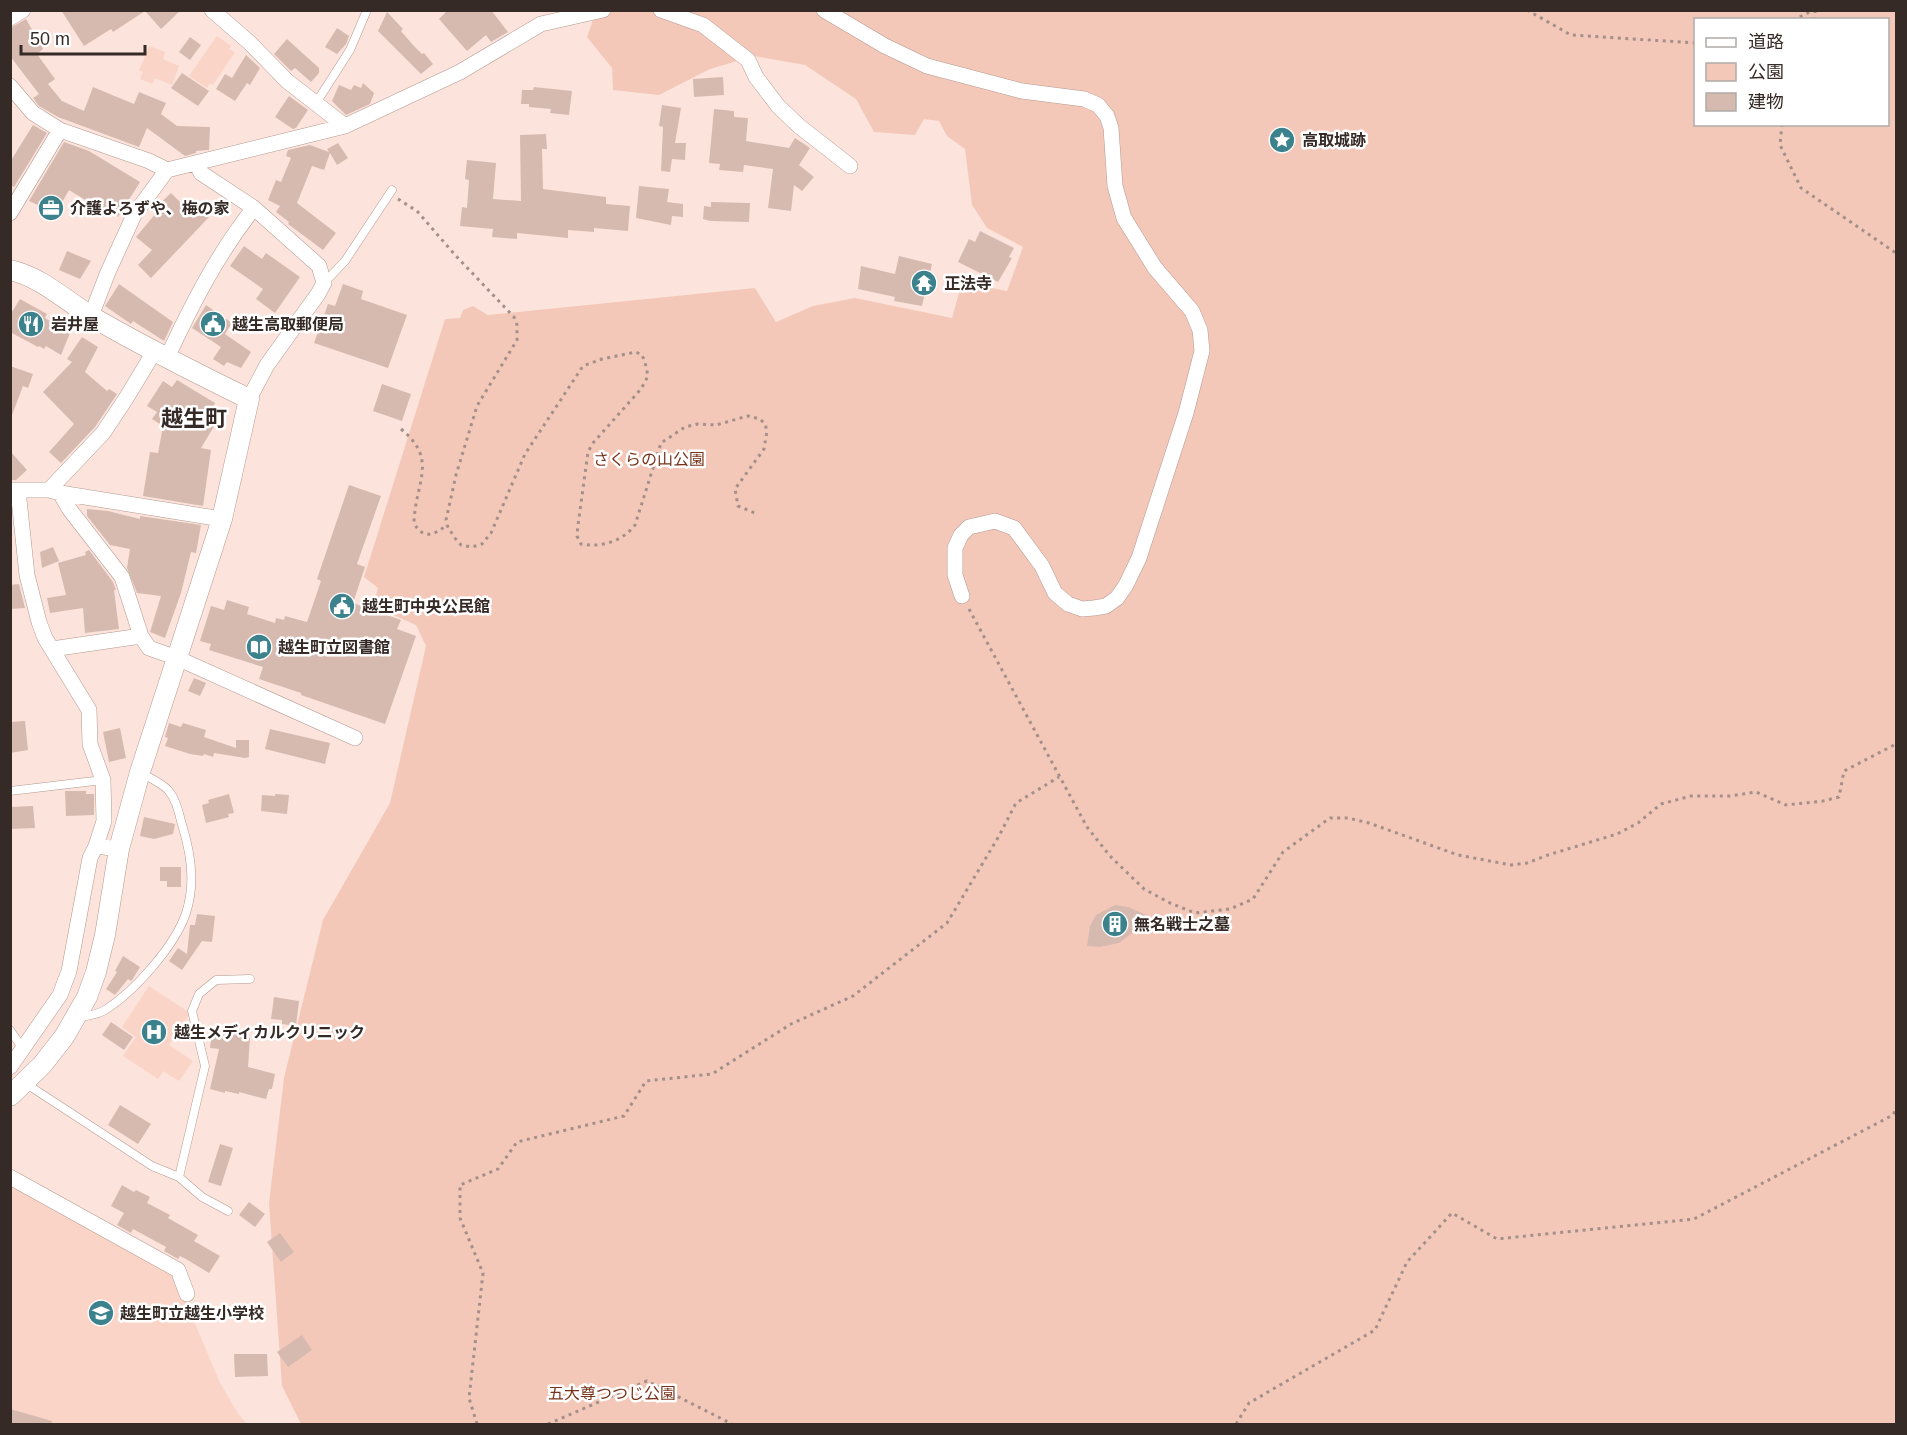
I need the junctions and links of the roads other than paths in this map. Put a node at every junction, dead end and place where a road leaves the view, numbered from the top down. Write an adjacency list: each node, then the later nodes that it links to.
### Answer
1 (23, 10): 7 (street)
2 (212, 10): 9 (street)
3 (367, 10): 9 (lane)
4 (603, 10): 10 (street)
5 (662, 10): 13 (street)
6 (824, 10): 26 (street)
7 (10, 18)
8 (10, 87): 11 (street)
9 (316, 103): 10 (street)
10 (345, 126): 12 (street)
11 (60, 130): 14 (street); 17 (street)
12 (196, 163): 14 (street); 16 (street)
13 (850, 166)
14 (167, 170): 20 (street)
15 (391, 192): 19 (lane)
16 (254, 208): 19 (street); 21 (street)
17 (10, 213)
18 (10, 270): 20 (street)
19 (324, 283): 22 (street)
20 (91, 316): 21 (street)
21 (160, 355): 22 (street); 24 (street)
22 (249, 399): 25 (street)
23 (14, 490): 24 (street); 28 (street)
24 (54, 491): 25 (street); 27 (street)
25 (222, 519): 29 (street)
26 (962, 596)
27 (141, 636): 28 (street); 29 (street)
28 (52, 649): 32 (street)
29 (177, 658): 30 (street); 31 (street)
30 (355, 738)
31 (140, 772): 35 (street); 37 (lane)
32 (103, 780): 33 (lane); 34 (street)
33 (10, 791)
34 (96, 846): 35 (street); 39 (street)
35 (119, 849): 37 (street)
36 (250, 979): 43 (lane)
37 (77, 1017): 41 (street)
38 (10, 1030): 39 (lane)
39 (23, 1049): 40 (street)
40 (10, 1067)
41 (18, 1089): 43 (lane)
42 (10, 1177): 45 (street)
43 (179, 1177): 44 (lane)
44 (228, 1211)
45 (188, 1294)

